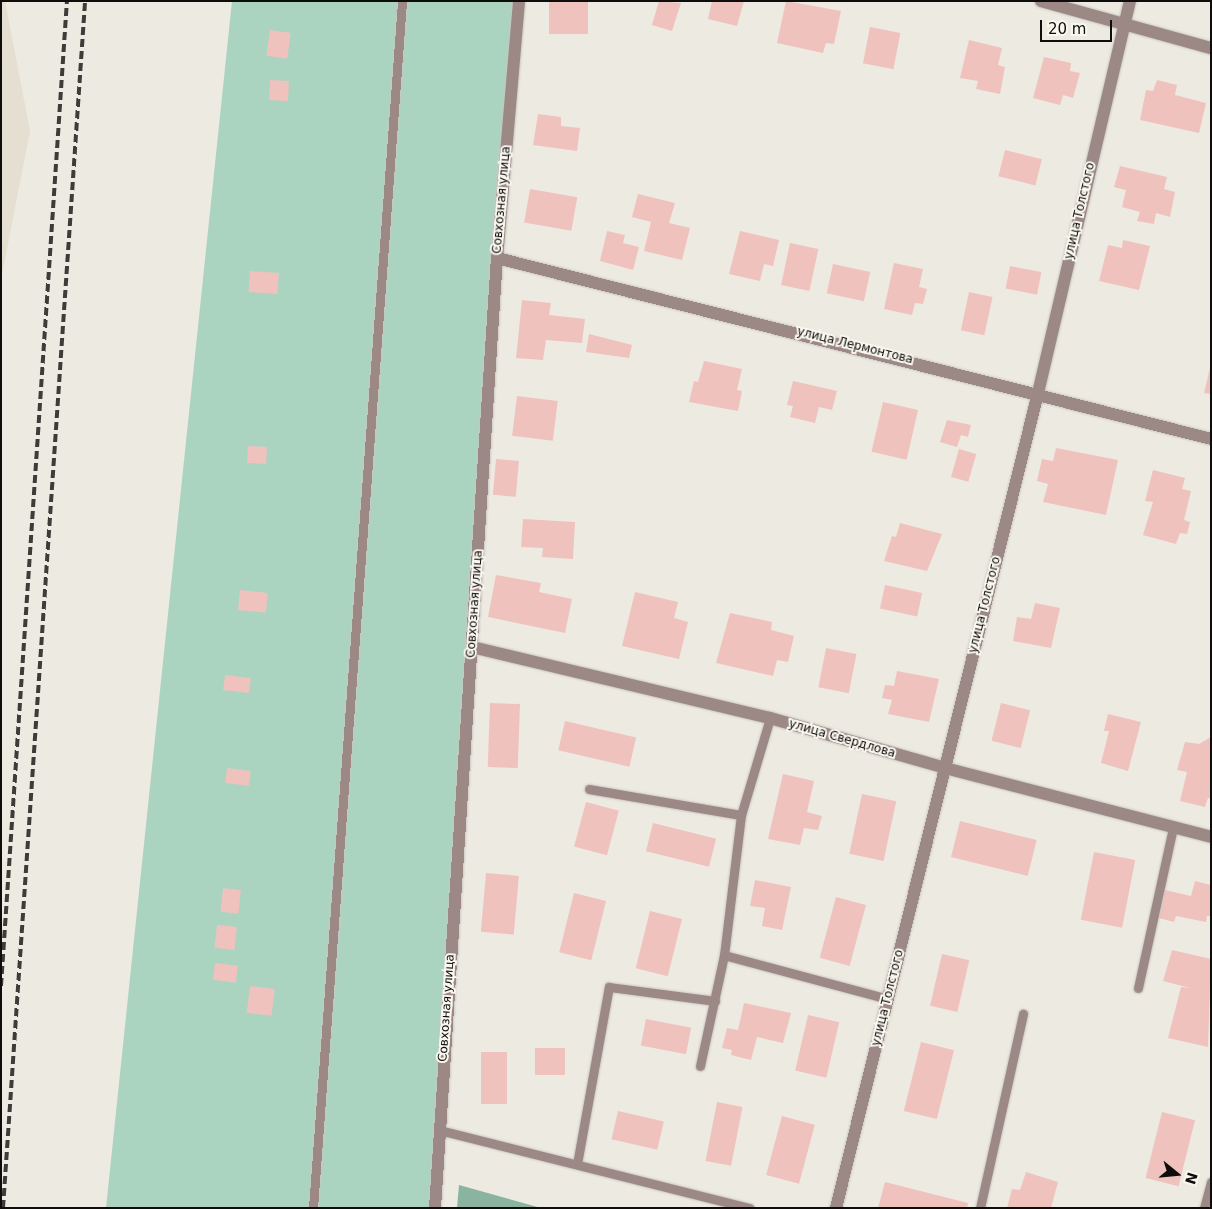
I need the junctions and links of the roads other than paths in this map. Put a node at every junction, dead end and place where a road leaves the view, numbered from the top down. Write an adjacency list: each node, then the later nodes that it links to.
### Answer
1 (402, 1): 26 (lane)
2 (519, 1): 7 (street, Совхозная улица)
3 (1041, 1): 5 (street)
4 (1130, 1): 5 (street, улица Толстого)
5 (1124, 23): 6 (street); 8 (street, улица Толстого)
6 (1211, 48)
7 (497, 258): 8 (street, улица Лермонтова); 10 (street, Совхозная улица)
8 (1038, 393): 9 (street, улица Лермонтова); 12 (street, улица Толстого)
9 (1211, 439)
10 (472, 648): 11 (street, улица Свердлова); 23 (street, Совхозная улица)
11 (770, 718): 12 (street, улица Свердлова); 14 (lane)
12 (945, 768): 15 (street, улица Свердлова); 19 (street, улица Толстого)
13 (589, 788): 14 (lane)
14 (741, 815): 17 (lane)
15 (1173, 828): 16 (street, улица Свердлова); 18 (lane)
16 (1211, 836)
17 (724, 955): 19 (lane); 20 (lane)
18 (1138, 988)
19 (888, 999): 29 (street, улица Толстого)
20 (714, 1001): 22 (lane); 24 (lane)
21 (1023, 1014): 30 (lane)
22 (700, 1066)
23 (439, 1130): 24 (lane); 27 (street, Совхозная улица)
24 (577, 1164): 28 (lane)
25 (1211, 1182): 31 (lane)
26 (313, 1208)
27 (435, 1208)
28 (749, 1208)
29 (836, 1208)
30 (980, 1208)
31 (1204, 1208)

